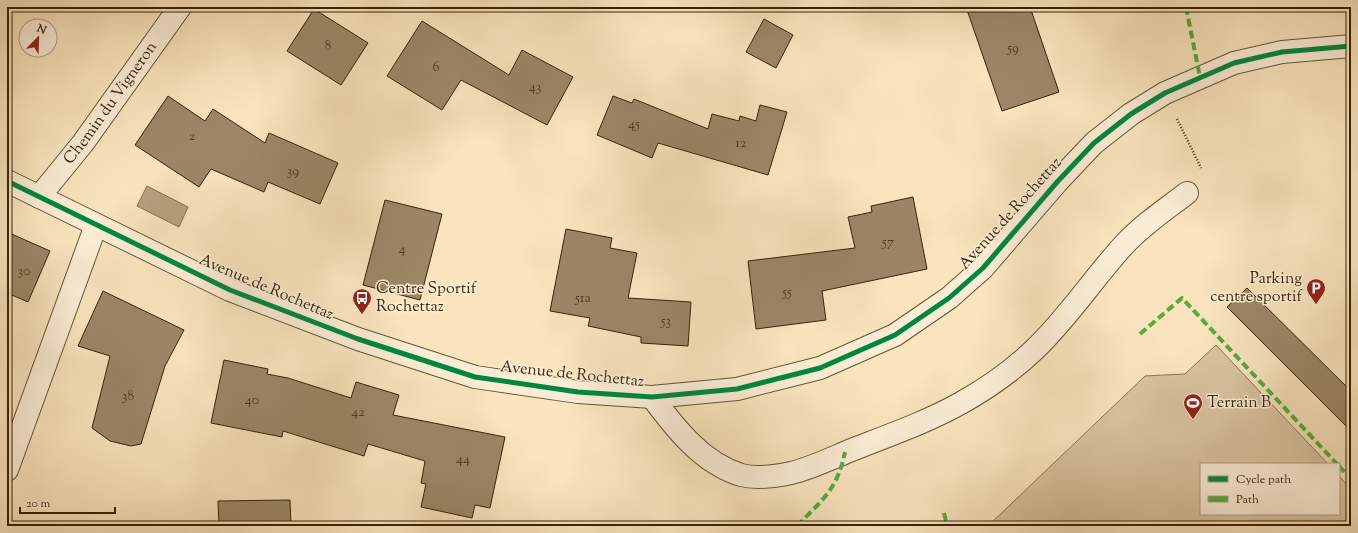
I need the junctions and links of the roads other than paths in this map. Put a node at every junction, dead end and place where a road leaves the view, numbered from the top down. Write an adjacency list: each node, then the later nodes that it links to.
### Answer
1 (180, 7): 5 (street, Chemin du Vigneron)
2 (1351, 46): 7 (street, Avenue de Rochettaz)
3 (7, 181): 5 (street, Avenue de Rochettaz)
4 (1187, 193): 7 (street)
5 (39, 197): 6 (street, Avenue de Rochettaz)
6 (96, 225): 7 (street, Avenue de Rochettaz); 8 (street)
7 (652, 396)
8 (7, 470)

